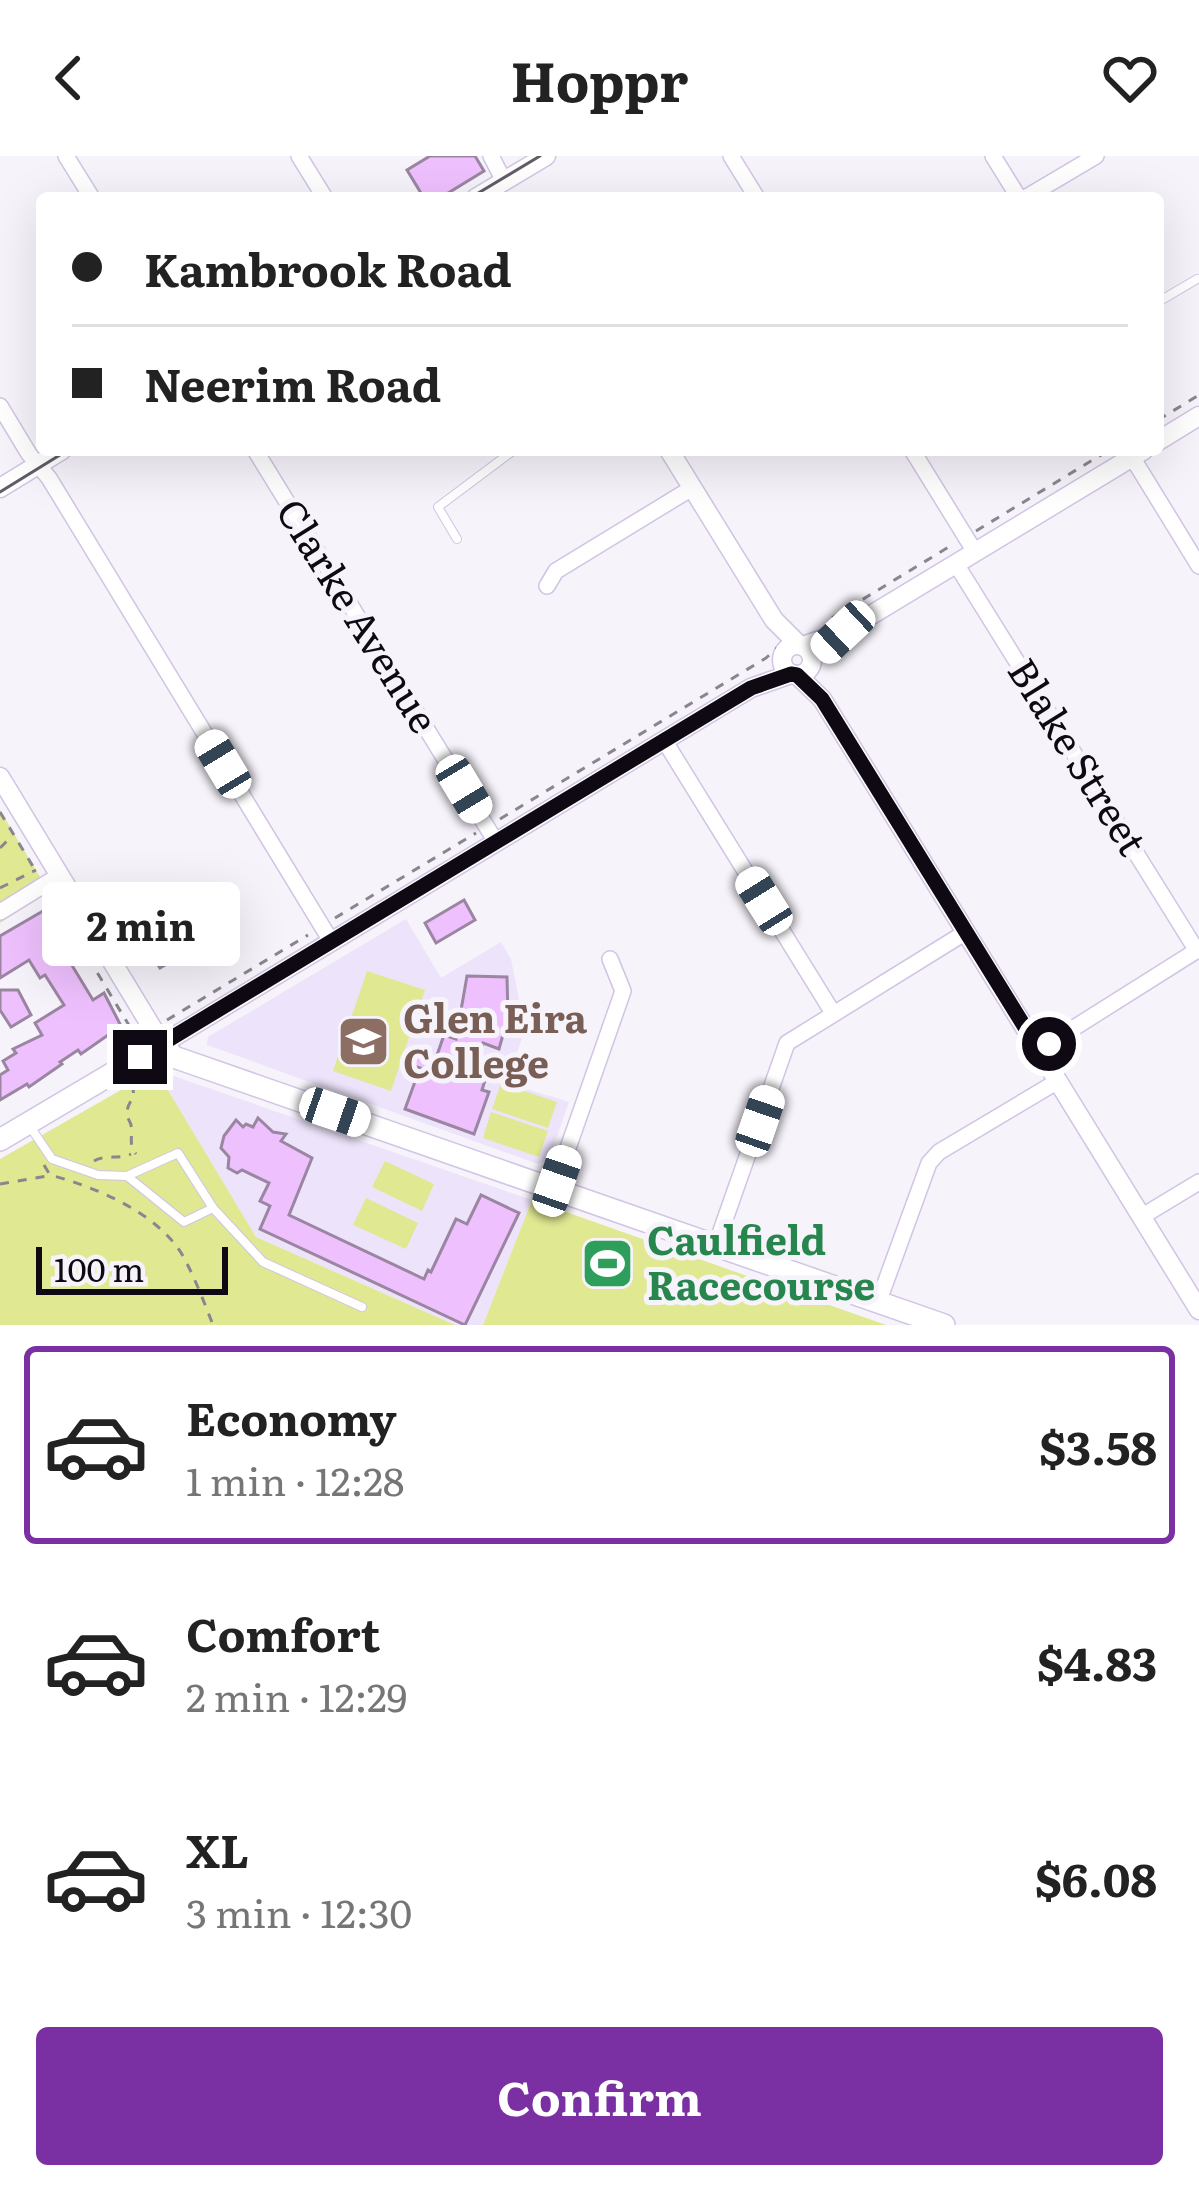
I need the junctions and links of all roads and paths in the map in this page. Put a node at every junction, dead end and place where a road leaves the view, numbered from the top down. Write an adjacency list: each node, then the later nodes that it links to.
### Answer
1 (66, 156): 9 (street)
2 (299, 156): 10 (street)
3 (491, 156): 8 (street)
4 (546, 156): 8 (street)
5 (731, 156): 11 (street)
6 (993, 156): 12 (street)
7 (1096, 156): 13 (street)
8 (509, 190)
9 (88, 192)
10 (321, 192)
11 (753, 192)
12 (1018, 192)
13 (1033, 192)
14 (1197, 279): 15 (lane)
15 (1164, 298)
16 (1199, 395): 19 (path)
17 (0, 406): 29 (street)
18 (1199, 416): 20 (street)
19 (1164, 427)
20 (1164, 429)
21 (52, 456): 29 (street)
22 (259, 456): 43 (street, Clarke Avenue)
23 (504, 456): 32 (lane)
24 (673, 456): 31 (street)
25 (916, 456): 33 (street)
26 (1100, 456): 33 (path)
27 (1134, 456): 33 (street)
28 (1139, 456): 35 (street)
29 (39, 464): 30 (street); 48 (street)
30 (0, 488)
31 (692, 488): 36 (street); 38 (street)
32 (458, 539)
33 (971, 544): 34 (street); 37 (path)
34 (956, 564): 37 (street); 50 (street, Blake Street)
35 (1199, 566)
36 (547, 586)
37 (838, 625): 38 (street)
38 (796, 658): 39 (street); 43 (path); 49 (street)
39 (664, 740): 43 (street); 52 (street)
40 (0, 777): 45 (street)
41 (0, 812): 42 (path)
42 (14, 834): 44 (path); 45 (path)
43 (491, 835): 48 (street); 48 (path)
44 (0, 848)
45 (46, 877): 46 (path); 47 (street); 53 (street); 54 (path)
46 (0, 889)
47 (0, 912)
48 (325, 931): 53 (street); 53 (path)
49 (966, 932): 52 (street); 55 (street)
50 (1198, 950): 55 (street)
51 (610, 959): 66 (street)
52 (833, 1013): 69 (street)
53 (164, 1033): 58 (main road); 66 (main road)
54 (137, 1038)
55 (1039, 1050): 56 (street)
56 (1058, 1081): 68 (street); 70 (street)
57 (131, 1082): 61 (path)
58 (28, 1124): 59 (main road); 61 (lane)
59 (0, 1141)
60 (40, 1160): 62 (path)
61 (86, 1172): 63 (lane)
62 (50, 1175): 65 (path); 73 (path)
63 (127, 1175): 67 (lane); 67 (lane)
64 (1199, 1182): 68 (street)
65 (0, 1184)
66 (554, 1189): 69 (main road)
67 (213, 1208): 71 (lane)
68 (1141, 1217): 72 (street)
69 (716, 1245): 70 (main road)
70 (878, 1303): 74 (main road)
71 (362, 1306)
72 (1199, 1310)
73 (213, 1325)
74 (944, 1325)

